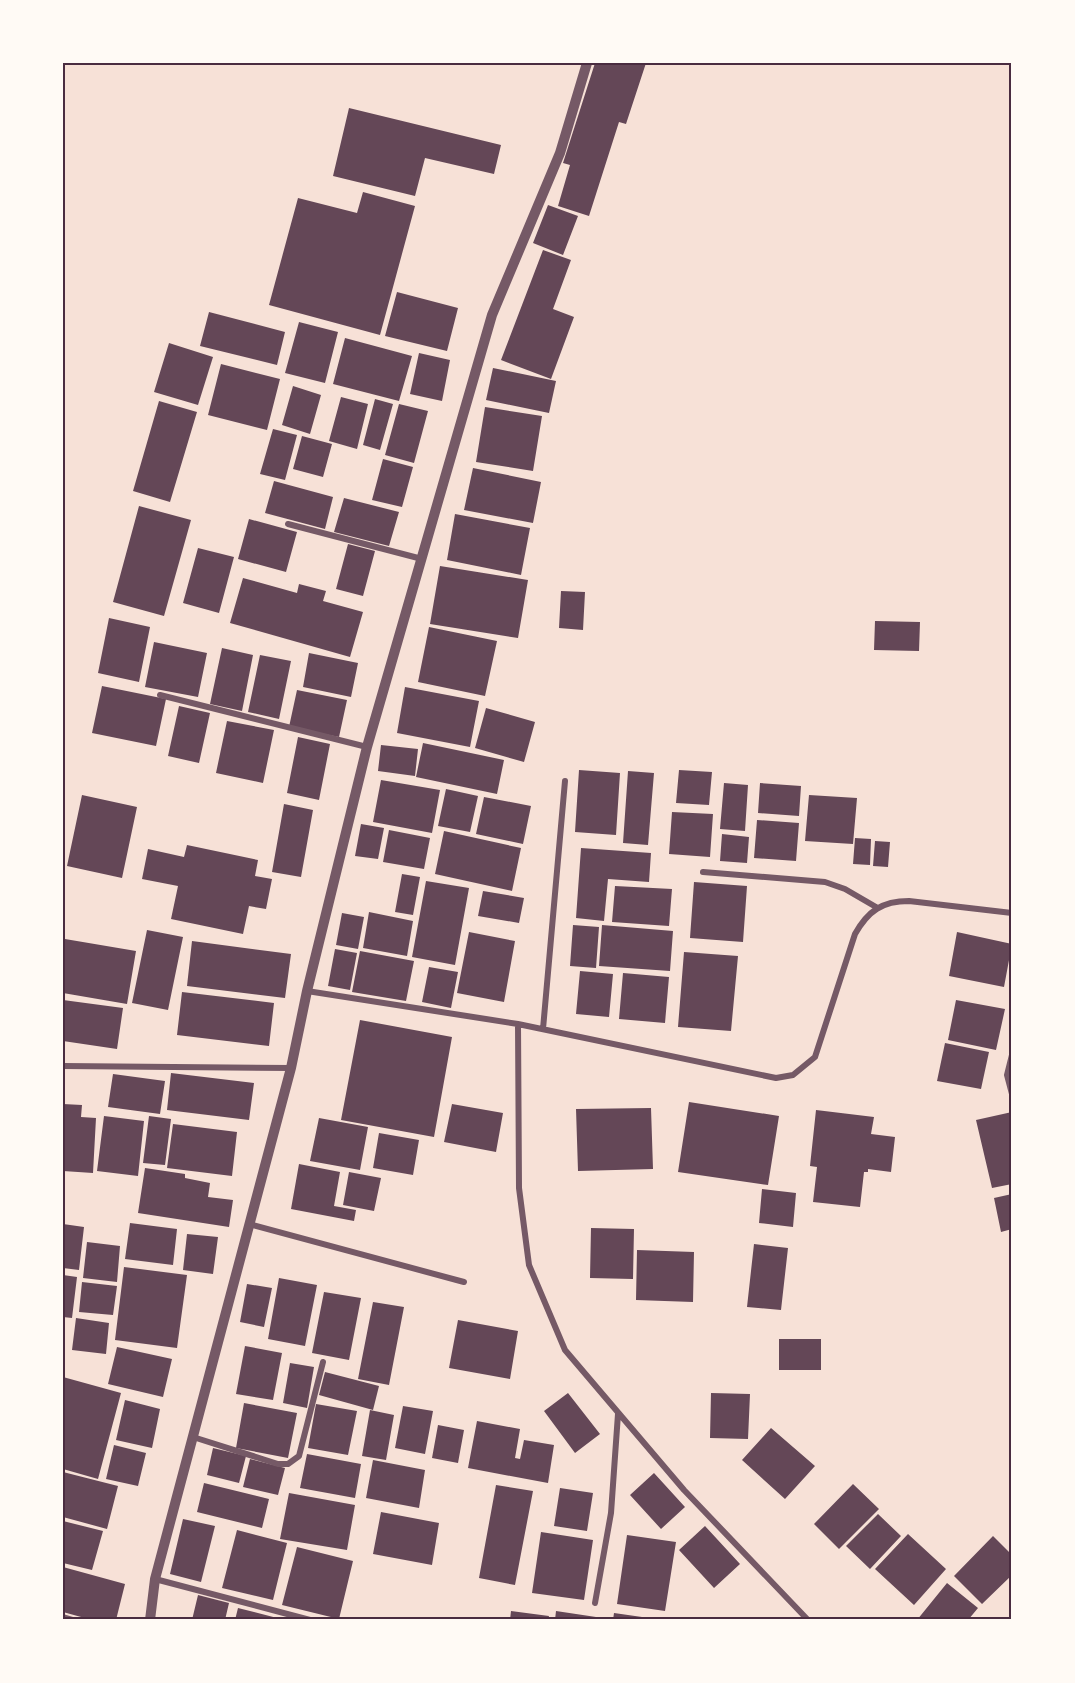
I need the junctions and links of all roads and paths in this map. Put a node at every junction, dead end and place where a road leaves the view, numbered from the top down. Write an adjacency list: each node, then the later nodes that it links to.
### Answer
1 (586, 63): 3 (street)
2 (288, 524): 3 (street)
3 (422, 559): 5 (street)
4 (160, 695): 5 (street)
5 (367, 747): 10 (street)
6 (565, 781): 12 (street)
7 (703, 872): 8 (street)
8 (876, 907): 9 (street); 12 (street)
9 (1012, 913)
10 (307, 991): 11 (street); 15 (street)
11 (518, 1024): 12 (street); 20 (street)
12 (543, 1029)
13 (1012, 1055): 16 (street)
14 (63, 1066): 15 (street)
15 (291, 1068): 17 (street)
16 (1012, 1094)
17 (249, 1224): 18 (street); 21 (street)
18 (464, 1282)
19 (323, 1362): 21 (street)
20 (618, 1414): 23 (street); 28 (street)
21 (193, 1437): 22 (street)
22 (156, 1579): 26 (street); 27 (street)
23 (595, 1602)
24 (63, 1617): 25 (street)
25 (73, 1620)
26 (150, 1620)
27 (310, 1620)
28 (808, 1620)

